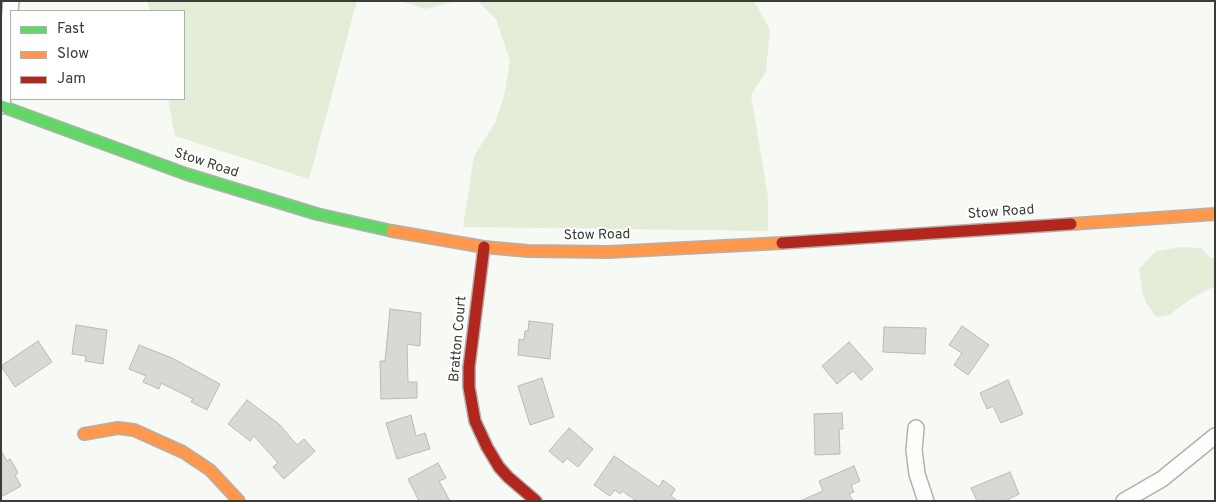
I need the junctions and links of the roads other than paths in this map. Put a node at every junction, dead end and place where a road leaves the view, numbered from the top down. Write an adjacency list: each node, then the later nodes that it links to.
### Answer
1 (10, 13): 2 (street)
2 (2, 106): 4 (street, Stow Road)
3 (1215, 214): 4 (street, Stow Road)
4 (484, 247): 9 (street, Bratton Court)
5 (916, 428): 10 (street)
6 (84, 434): 8 (street)
7 (1215, 436): 11 (street)
8 (239, 501)
9 (536, 501)
10 (926, 501)
11 (1124, 501)

